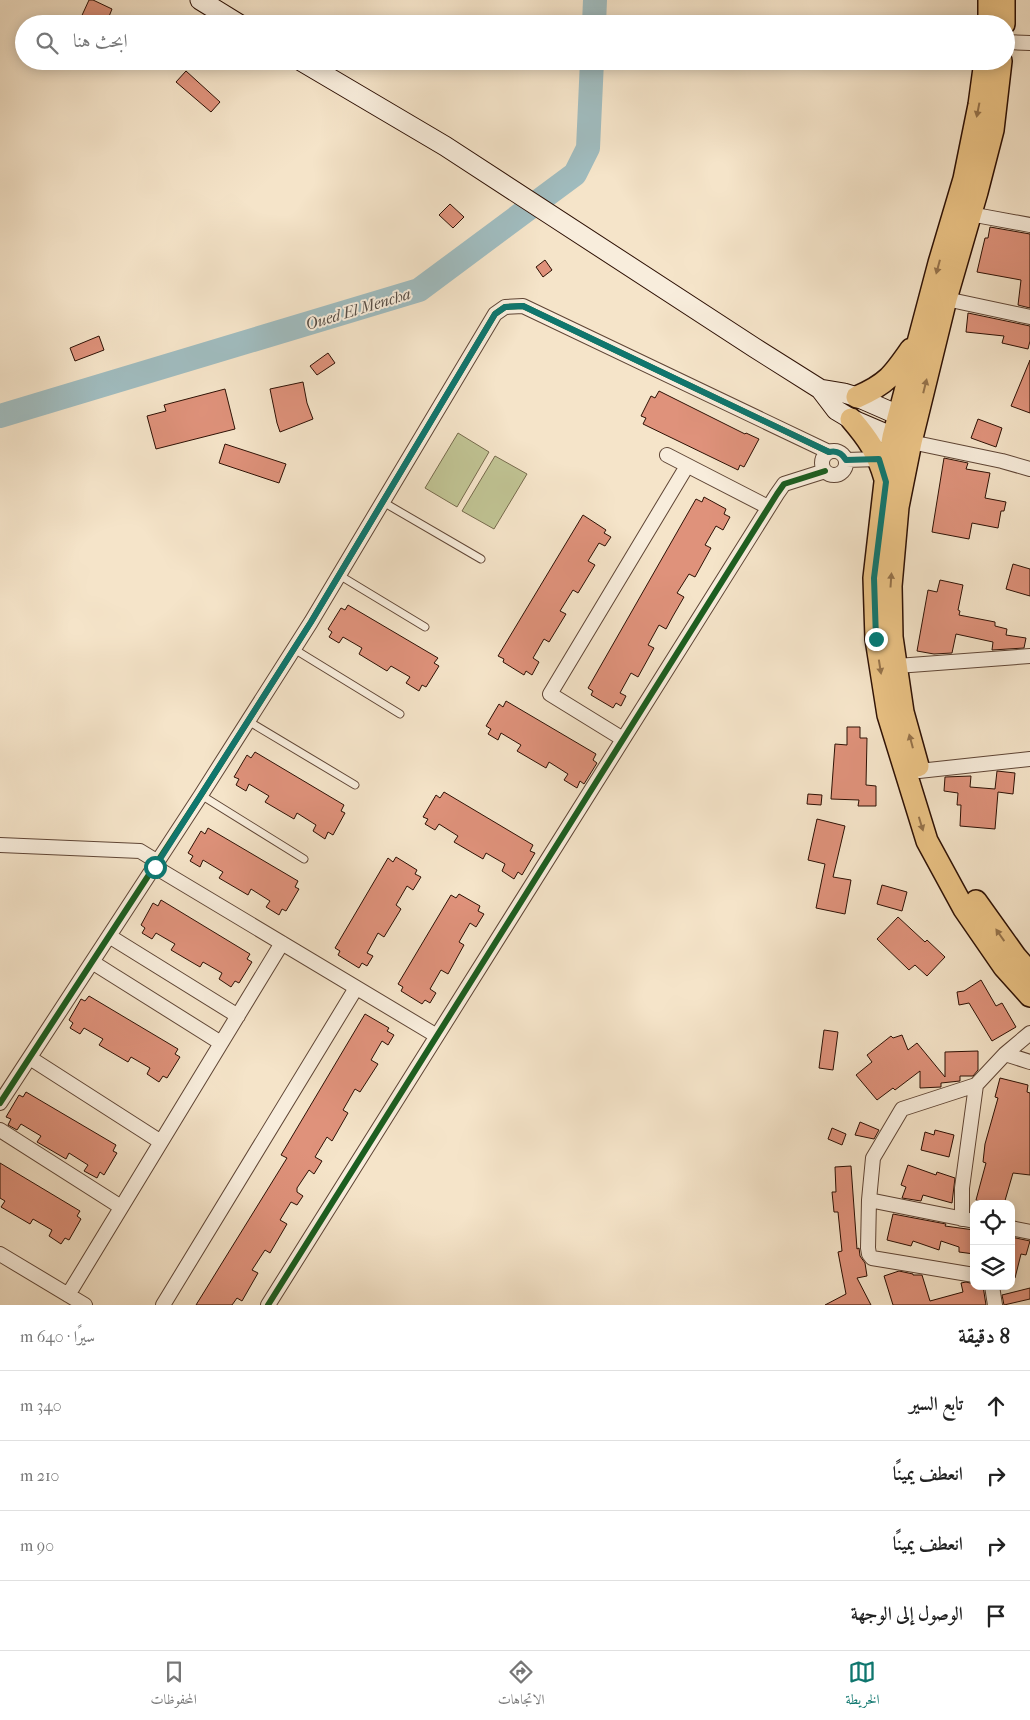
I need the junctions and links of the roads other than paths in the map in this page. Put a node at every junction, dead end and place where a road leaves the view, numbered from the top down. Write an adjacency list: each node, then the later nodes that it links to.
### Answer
1 (200, 0): 4 (main road)
2 (989, 0): 5 (main road)
3 (1004, 0): 6 (main road)
4 (224, 15)
5 (989, 15)
6 (1004, 15)
7 (1015, 42): 8 (street)
8 (1030, 43)
9 (316, 70): 17 (main road)
10 (984, 70): 16 (main road, one-way to 16)
11 (1000, 70): 12 (main road)
12 (970, 214): 13 (street); 14 (main road)
13 (1030, 225)
14 (946, 299): 15 (street); 20 (main road, one-way to 14)
15 (1030, 317)
16 (920, 336): 18 (main road); 20 (main road)
17 (820, 388): 18 (main road); 19 (main road)
18 (857, 397): 20 (main road)
19 (851, 419): 20 (main road); 23 (main road)
20 (904, 429): 26 (street); 28 (main road); 36 (main road, one-way to 20)
21 (829, 452): 24 (street); 27 (street); 29 (street)
22 (667, 455): 25 (street)
23 (879, 459): 24 (street); 28 (main road)
24 (846, 460): 27 (street)
25 (687, 466): 30 (street); 39 (street)
26 (1030, 469)
27 (825, 471): 30 (street)
28 (886, 482): 52 (main road, one-way to 52)
29 (383, 502): 31 (lane); 32 (street)
30 (768, 507): 39 (street)
31 (480, 559)
32 (339, 575): 33 (lane); 34 (street)
33 (425, 627)
34 (294, 648): 37 (lane); 38 (street)
35 (1030, 656): 36 (street)
36 (896, 666): 41 (main road, one-way to 36)
37 (400, 714)
38 (248, 720): 42 (lane); 43 (street)
39 (623, 740): 55 (street)
40 (1030, 759): 41 (street)
41 (919, 771): 50 (main road, one-way to 41)
42 (355, 785)
43 (201, 795): 45 (lane); 46 (street)
44 (0, 844): 46 (street)
45 (304, 858)
46 (156, 864): 47 (street); 48 (street)
47 (109, 936): 49 (street); 53 (street)
48 (282, 944): 51 (street); 53 (street)
49 (92, 962): 56 (street); 58 (street)
50 (1030, 973)
51 (356, 988): 55 (street); 74 (street)
52 (1030, 996)
53 (238, 1016): 56 (street)
54 (1030, 1033): 57 (street)
55 (437, 1036): 75 (street)
56 (221, 1043): 63 (street)
57 (1005, 1054): 59 (street); 60 (street)
58 (30, 1058): 61 (street); 63 (street)
59 (1030, 1062)
60 (976, 1085): 64 (street); 66 (street)
61 (0, 1103)
62 (0, 1130): 65 (street)
63 (161, 1142): 65 (street)
64 (869, 1200): 66 (street); 70 (street)
65 (121, 1207): 72 (street)
66 (968, 1220)
67 (1015, 1229): 68 (street)
68 (1030, 1232)
69 (0, 1254): 72 (street)
70 (970, 1274)
71 (993, 1290): 76 (street)
72 (68, 1295): 73 (street)
73 (85, 1305)
74 (163, 1305)
75 (268, 1305)
76 (995, 1305)

